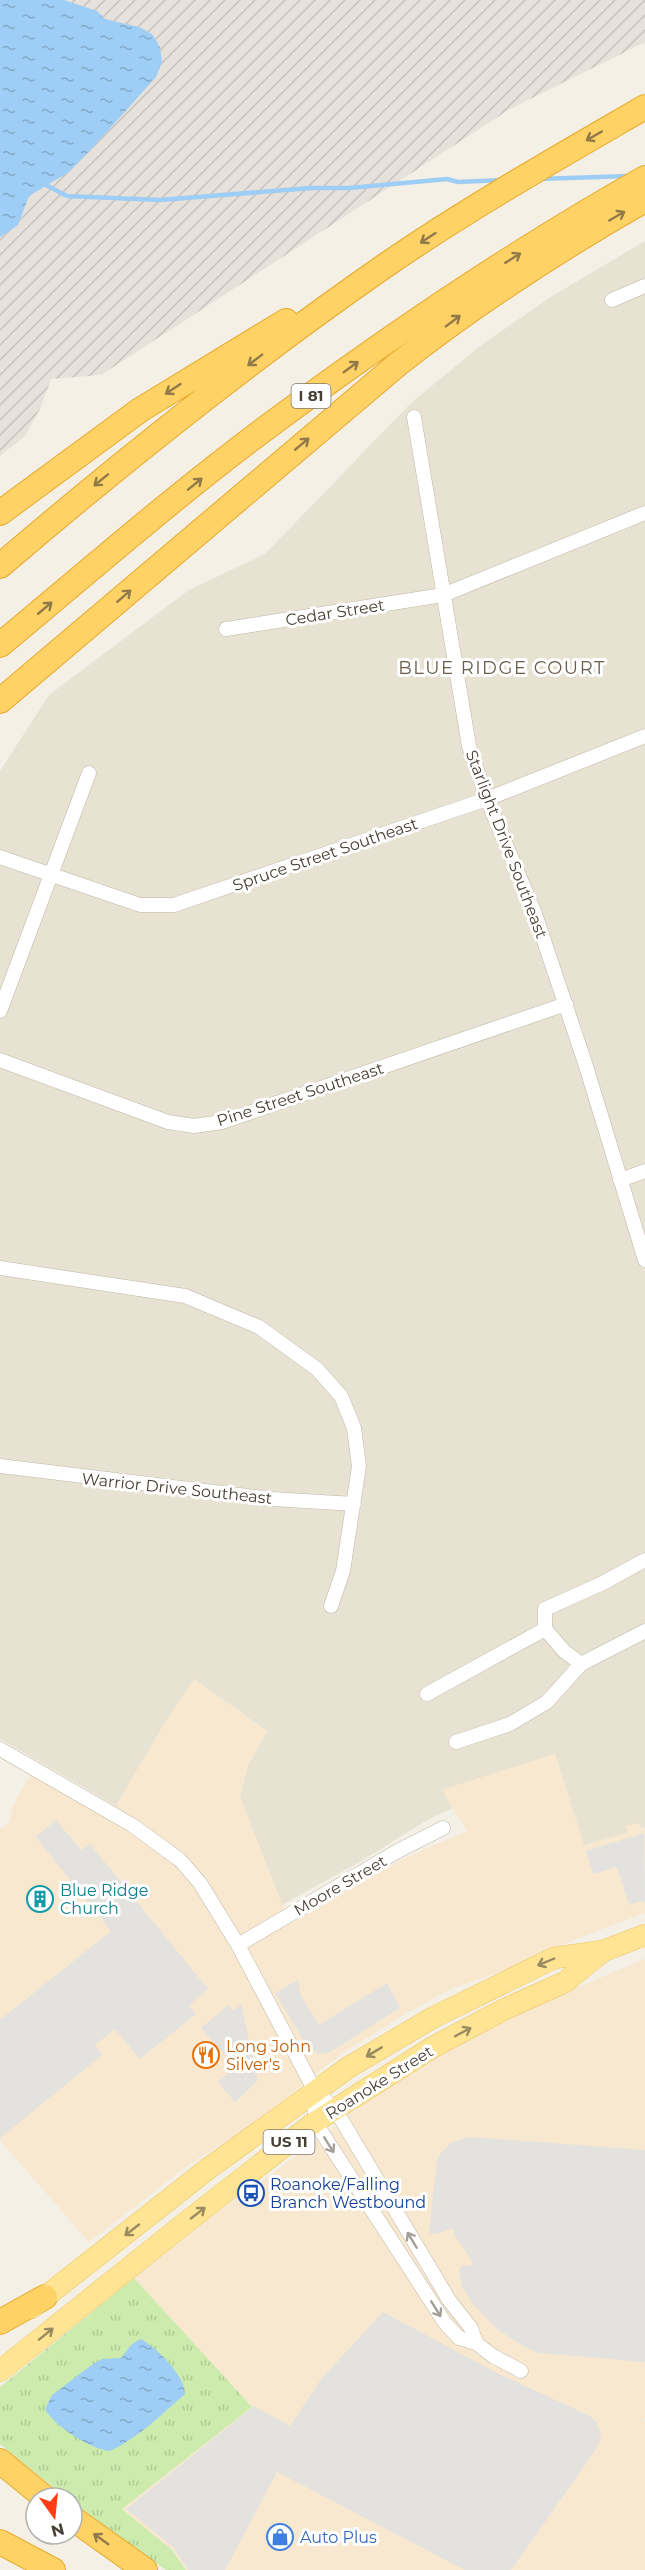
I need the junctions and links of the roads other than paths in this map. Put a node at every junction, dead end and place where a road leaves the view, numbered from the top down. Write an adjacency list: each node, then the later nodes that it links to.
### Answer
1 (645, 107): 4 (highway, one-way to 4)
2 (645, 178): 13 (highway, I 81, one-way to 2)
3 (645, 200): 14 (highway, one-way to 3)
4 (387, 265): 8 (highway, one-way to 8); 10 (highway, one-way to 10)
5 (645, 286): 6 (street)
6 (612, 300)
7 (414, 417): 11 (street, Starlight Drive Southeast)
8 (0, 513)
9 (645, 513): 11 (street, Cedar Street)
10 (0, 566)
11 (443, 595): 12 (street, Cedar Street); 17 (street, Starlight Drive Southeast)
12 (226, 630)
13 (0, 645)
14 (0, 702)
15 (645, 736): 17 (street, Spruce Street Southeast)
16 (89, 773): 19 (street)
17 (488, 799): 19 (street, Spruce Street Southeast); 20 (street, Starlight Drive Southeast)
18 (0, 857): 19 (street, Spruce Street Southeast)
19 (50, 874): 21 (street)
20 (566, 1004): 22 (street, Pine Street Southeast); 24 (street, Starlight Drive Southeast)
21 (0, 1011)
22 (0, 1060)
23 (645, 1171): 24 (street)
24 (620, 1180): 25 (street, Starlight Drive Southeast)
25 (645, 1260)
26 (0, 1268): 28 (street)
27 (0, 1466): 28 (street, Warrior Drive Southeast)
28 (354, 1504): 30 (street)
29 (645, 1560): 31 (street)
30 (331, 1606)
31 (545, 1629): 33 (street); 34 (street)
32 (645, 1631): 33 (street)
33 (581, 1664): 35 (street)
34 (427, 1694)
35 (456, 1742)
36 (0, 1749): 39 (street)
37 (443, 1828): 39 (street, Moore Street)
38 (645, 1935): 40 (main road, Roanoke Street / US 11)
39 (238, 1945): 41 (street)
40 (603, 1951): 41 (main road, Roanoke Street / US 11, one-way to 41); 42 (main road, Roanoke Street / US 11, one-way to 40)
41 (315, 2091): 42 (street); 43 (street); 44 (main road, Roanoke Street / US 11, one-way to 44)
42 (335, 2109): 43 (main road, Roanoke Street / US 11); 47 (street, one-way to 42)
43 (315, 2122): 47 (street, one-way to 47); 48 (main road, Roanoke Street / US 11, one-way to 43)
44 (45, 2297): 45 (highway); 46 (main road, Roanoke Street / US 11)
45 (0, 2322)
46 (0, 2332)
47 (476, 2343): 49 (street)
48 (0, 2371)
49 (521, 2371)
50 (0, 2461): 51 (highway)
51 (30, 2486)
52 (84, 2527): 55 (highway, one-way to 52)
53 (0, 2542): 54 (highway)
54 (53, 2570)
55 (145, 2570)

